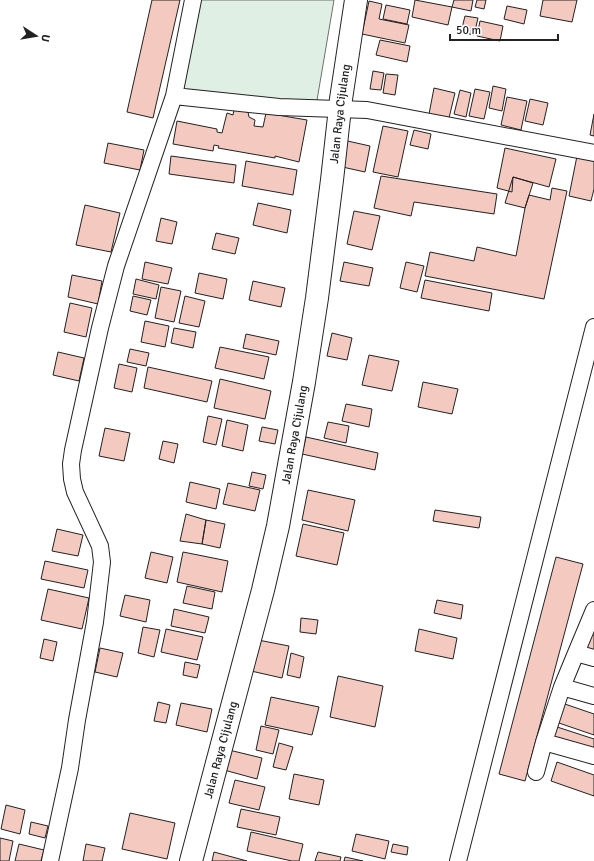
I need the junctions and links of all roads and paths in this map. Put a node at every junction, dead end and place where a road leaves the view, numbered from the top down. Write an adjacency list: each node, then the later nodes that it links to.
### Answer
1 (193, 0): 3 (street)
2 (356, 0): 4 (highway, Jalan Raya Cijulang)
3 (174, 96): 4 (street); 15 (street)
4 (340, 108): 5 (street); 16 (highway, Jalan Raya Cijulang)
5 (594, 153)
6 (594, 327): 17 (street)
7 (594, 610): 8 (street)
8 (576, 653): 9 (street); 10 (street)
9 (594, 658)
10 (562, 686): 11 (street); 12 (street)
11 (594, 696)
12 (544, 742): 13 (street); 14 (street)
13 (594, 756)
14 (536, 772)
15 (50, 861)
16 (191, 861)
17 (458, 861)

